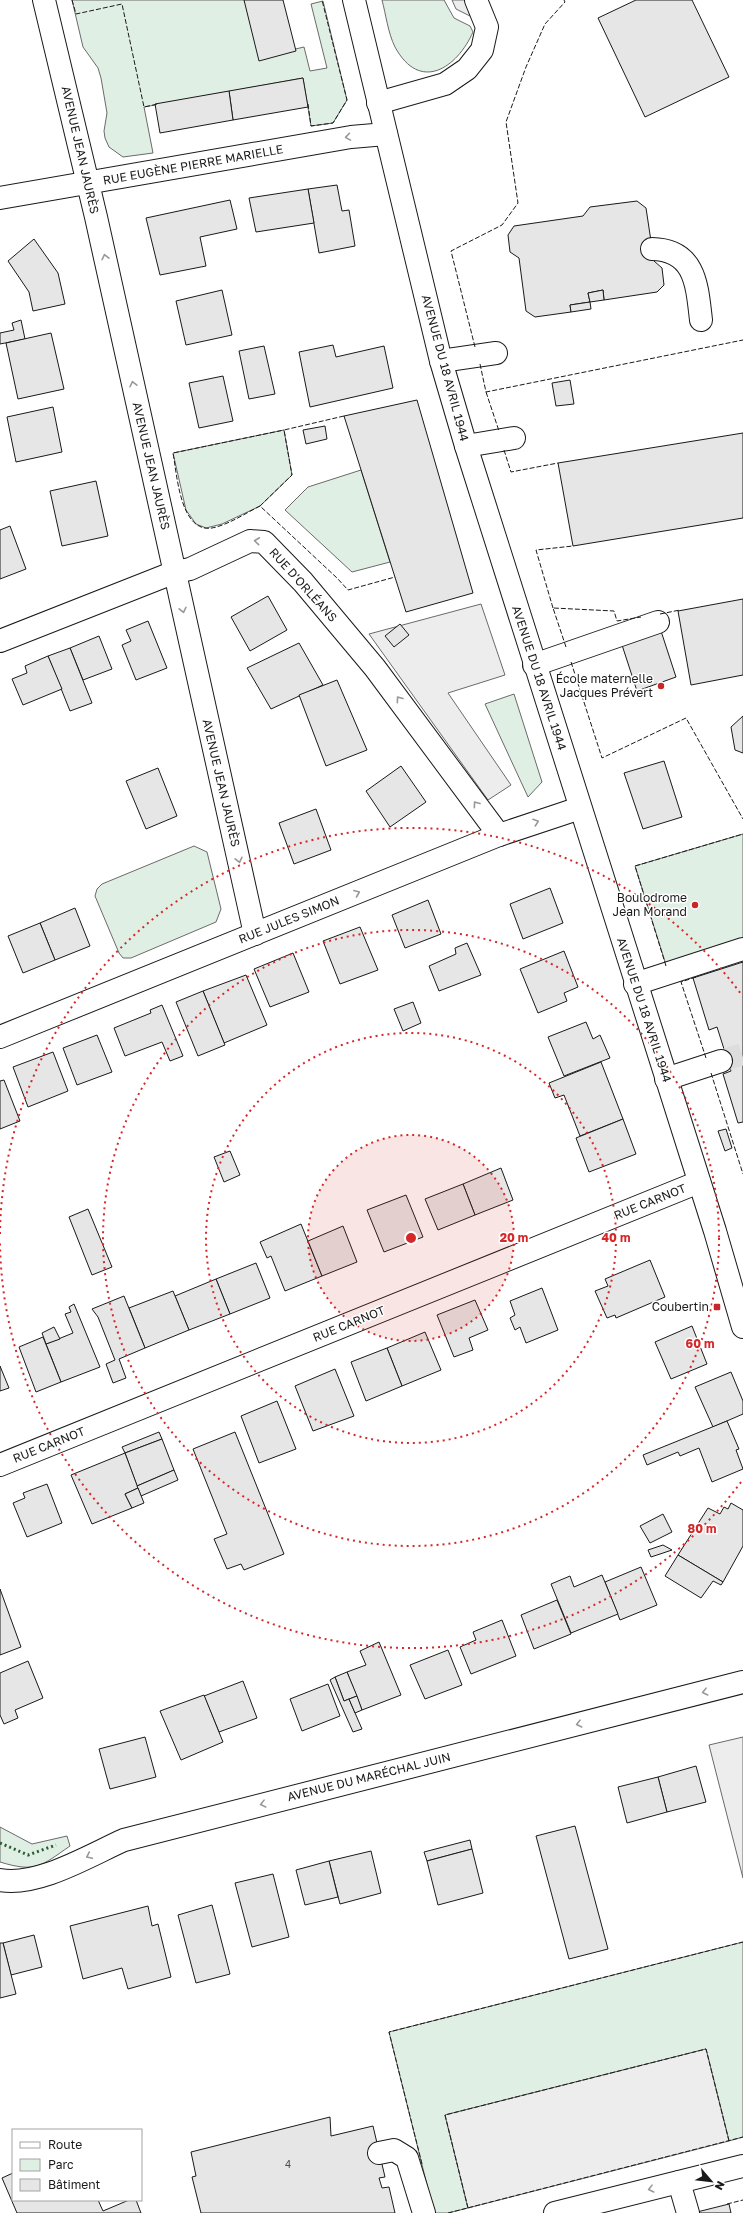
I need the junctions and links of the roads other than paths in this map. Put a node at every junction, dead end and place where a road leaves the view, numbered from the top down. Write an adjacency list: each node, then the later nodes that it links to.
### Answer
1 (44, 0): 6 (street, AVENUE JEAN JAURÈS)
2 (354, 0): 4 (street, AVENUE DU 18 AVRIL 1944)
3 (476, 0): 4 (street)
4 (378, 103): 5 (street, AVENUE DU 18 AVRIL 1944)
5 (386, 134): 6 (street, RUE EUGÈNE PIERRE MARIELLE, one-way to 6); 11 (street, AVENUE DU 18 AVRIL 1944)
6 (87, 183): 7 (street, RUE EUGÈNE PIERRE MARIELLE); 14 (street, AVENUE JEAN JAURÈS, one-way to 6)
7 (0, 198)
8 (652, 249): 9 (street)
9 (701, 320)
10 (496, 353): 11 (street)
11 (441, 361): 13 (street, AVENUE DU 18 AVRIL 1944)
12 (514, 438): 13 (street)
13 (466, 446): 17 (street, AVENUE DU 18 AVRIL 1944)
14 (175, 572): 16 (street, RUE D'ORLÉANS); 19 (street, RUE D'ORLÉANS, one-way to 14); 20 (street, AVENUE JEAN JAURÈS, one-way to 20)
15 (658, 622): 17 (street)
16 (0, 641)
17 (534, 665): 18 (street, AVENUE DU 18 AVRIL 1944)
18 (580, 808): 19 (street, RUE JULES SIMON, one-way to 18); 22 (street, AVENUE DU 18 AVRIL 1944)
19 (499, 835): 20 (street, RUE JULES SIMON, one-way to 19)
20 (255, 934): 23 (street, RUE JULES SIMON)
21 (743, 949): 22 (street)
22 (635, 984): 25 (street, AVENUE DU 18 AVRIL 1944)
23 (0, 1037)
24 (721, 1061): 25 (street)
25 (666, 1079): 26 (street, AVENUE DU 18 AVRIL 1944)
26 (699, 1182): 27 (street, AVENUE DU 18 AVRIL 1944); 28 (street, RUE CARNOT)
27 (743, 1326)
28 (0, 1465)
29 (743, 1682): 30 (street, AVENUE DU MARÉCHAL JUIN, one-way to 30)
30 (0, 1880)
31 (379, 2153): 34 (street)
32 (743, 2166): 33 (street)
33 (679, 2182): 35 (street, one-way to 35); 36 (street)
34 (424, 2213)
35 (555, 2213)
36 (688, 2213)

